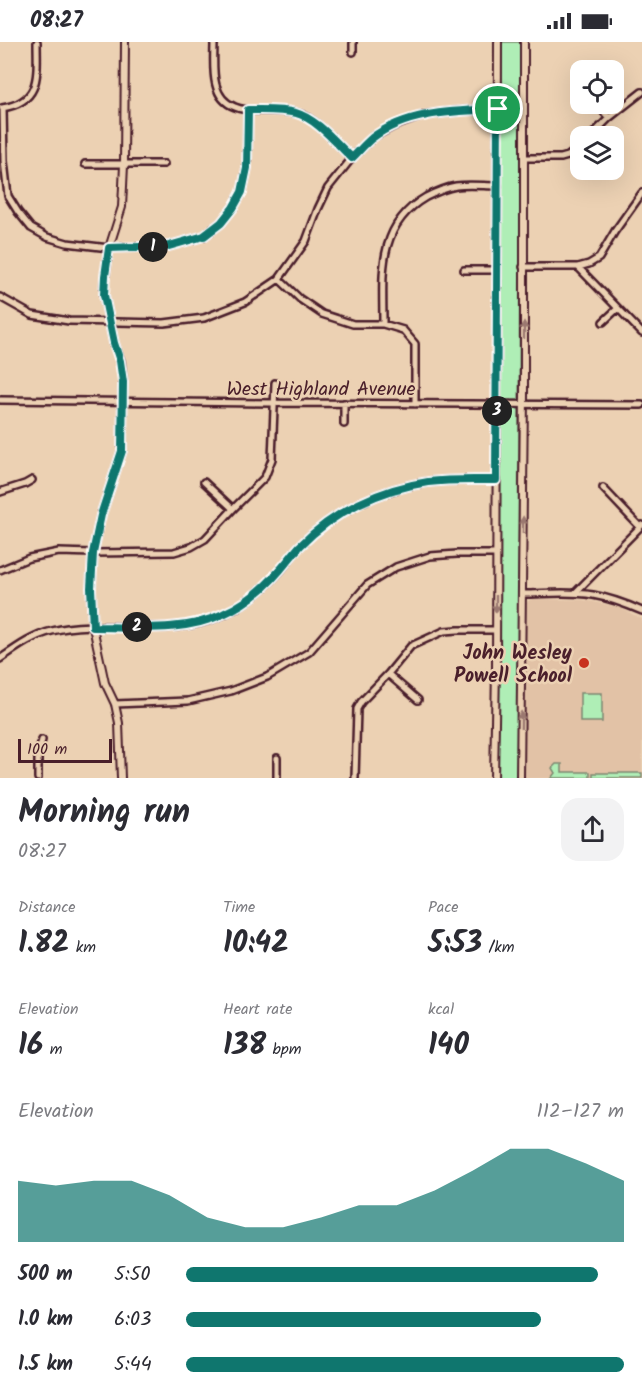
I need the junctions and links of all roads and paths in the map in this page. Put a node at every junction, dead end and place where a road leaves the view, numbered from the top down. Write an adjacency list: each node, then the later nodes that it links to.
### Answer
1 (37, 42): 9 (street)
2 (125, 42): 20 (street)
3 (214, 42): 11 (street)
4 (353, 42): 7 (street)
5 (498, 42): 10 (street)
6 (524, 42): 17 (street)
7 (353, 52)
8 (642, 92): 13 (street)
9 (2, 108): 23 (street)
10 (498, 109): 16 (street); 21 (street)
11 (248, 110): 16 (street); 23 (street)
12 (606, 114): 13 (street)
13 (609, 118): 14 (street)
14 (601, 126)
15 (570, 155): 17 (street)
16 (352, 158): 28 (street)
17 (524, 158): 24 (street)
18 (85, 164): 20 (street)
19 (164, 164): 20 (street)
20 (124, 165): 23 (street)
21 (498, 186): 27 (street); 33 (street)
22 (642, 193): 25 (street)
23 (109, 248): 31 (street)
24 (523, 267): 25 (street); 42 (street, one-way to 24)
25 (579, 267): 30 (street)
26 (464, 270): 27 (street)
27 (498, 270): 41 (street)
28 (279, 279): 31 (street); 33 (street)
29 (0, 297): 31 (street)
30 (617, 309): 32 (street); 34 (street)
31 (110, 322): 37 (street)
32 (603, 322)
33 (383, 324): 40 (street)
34 (642, 333)
35 (275, 383): 38 (street)
36 (0, 400): 37 (street, West Highland Avenue)
37 (123, 402): 38 (street, West Highland Avenue); 52 (street)
38 (274, 403): 39 (street, West Highland Avenue); 50 (street)
39 (344, 403): 40 (street, West Highland Avenue); 44 (street)
40 (415, 404): 41 (street, West Highland Avenue)
41 (497, 404): 42 (street, West Highland Avenue); 46 (street)
42 (524, 404): 43 (street, West Highland Avenue); 56 (street, one-way to 42)
43 (642, 405)
44 (344, 424)
45 (32, 480): 49 (street)
46 (496, 480): 53 (street); 58 (street)
47 (204, 482): 50 (street)
48 (603, 488): 51 (street)
49 (0, 492)
50 (233, 509): 52 (street)
51 (641, 526): 55 (street)
52 (93, 553): 54 (street); 58 (street)
53 (496, 554): 59 (street, one-way to 59); 63 (street)
54 (0, 570)
55 (575, 593): 56 (street); 57 (street)
56 (522, 594): 71 (street, one-way to 56)
57 (642, 611)
58 (93, 627): 60 (street); 63 (street)
59 (496, 630): 61 (street); 70 (street)
60 (0, 659)
61 (388, 674): 62 (street); 69 (street)
62 (418, 700)
63 (115, 704): 67 (street)
64 (42, 740): 66 (street)
65 (277, 758): 68 (street)
66 (38, 778)
67 (120, 778)
68 (277, 778)
69 (355, 778)
70 (494, 778)
71 (520, 778)

